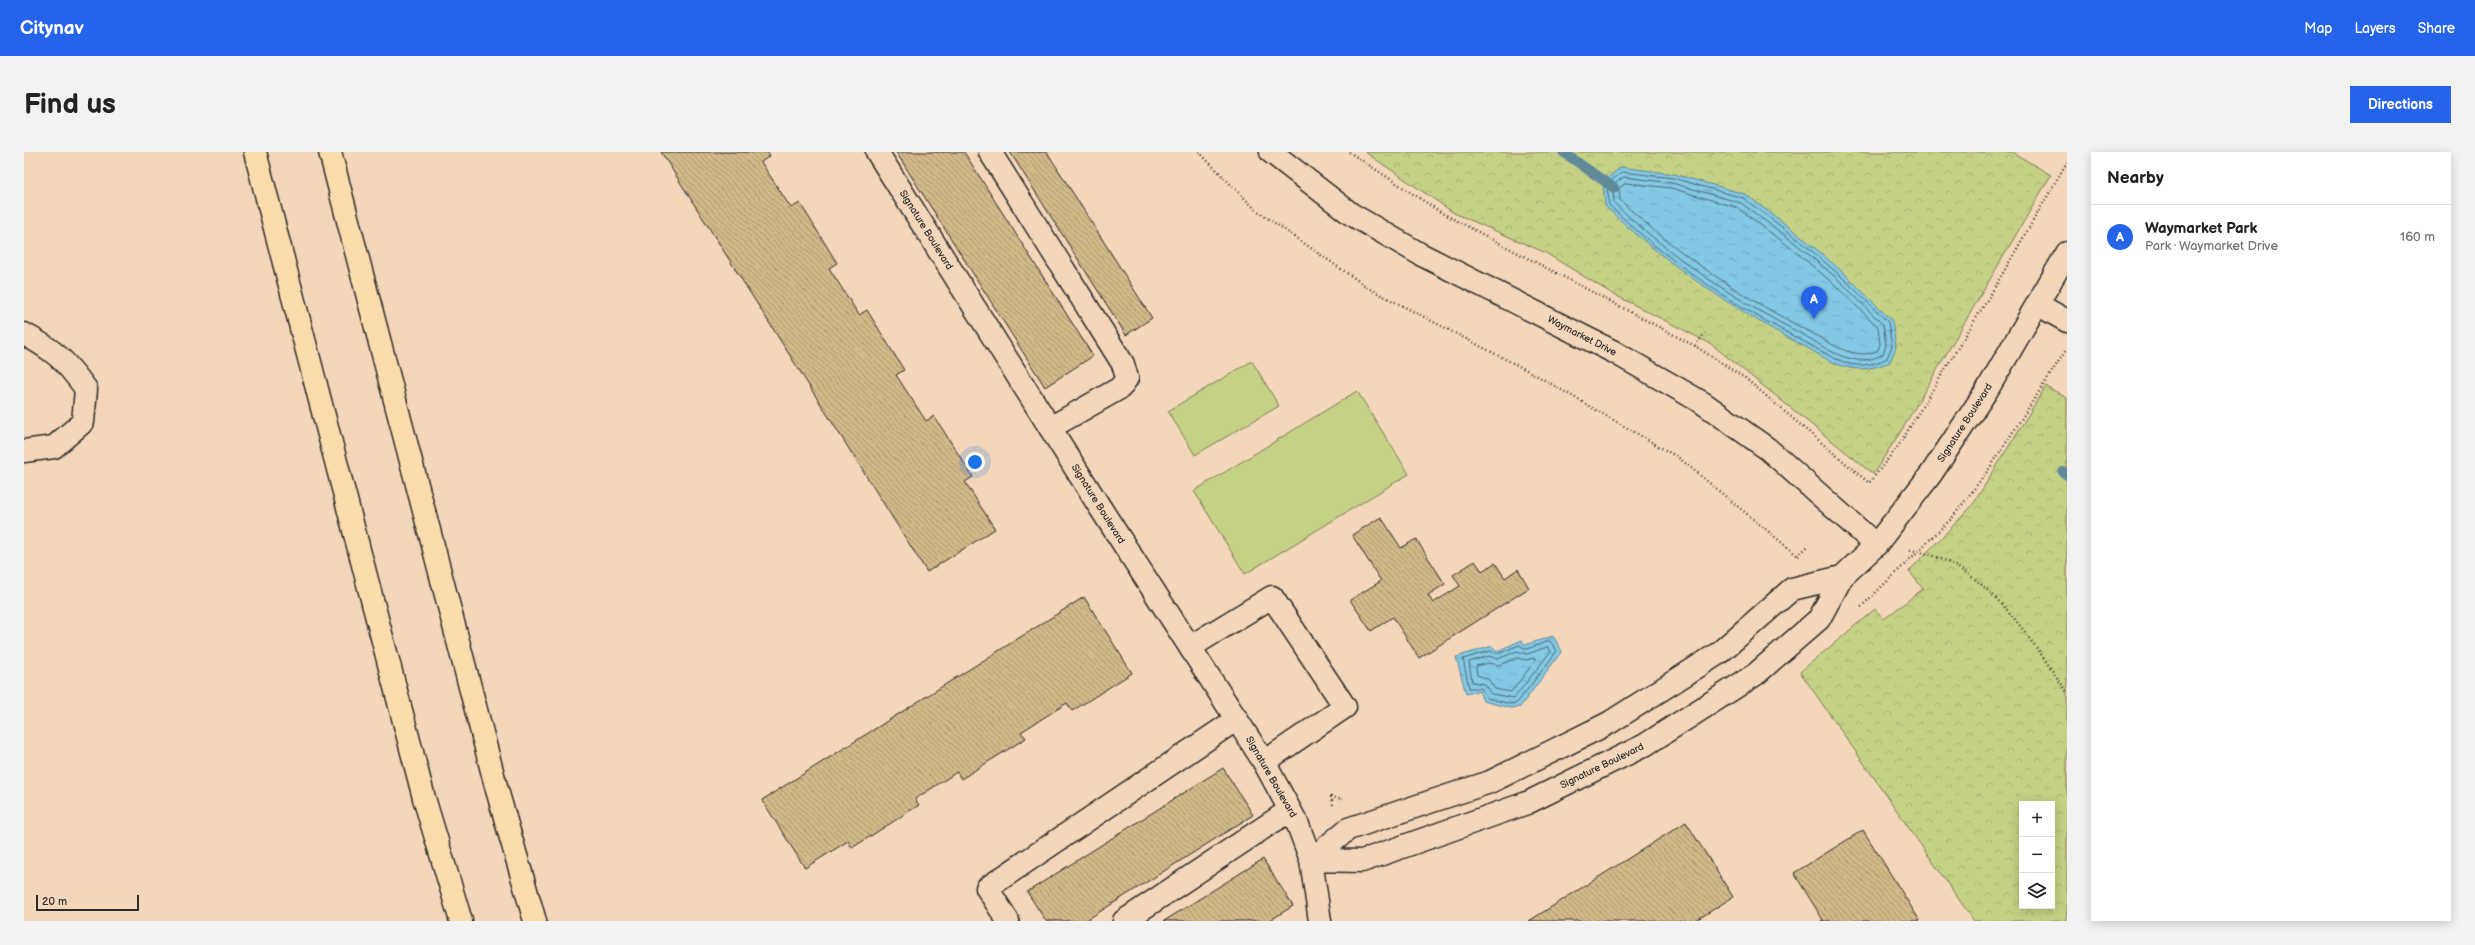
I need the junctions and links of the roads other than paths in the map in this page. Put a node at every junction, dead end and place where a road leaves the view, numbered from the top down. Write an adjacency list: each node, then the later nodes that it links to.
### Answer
1 (255, 152): 22 (highway)
2 (330, 152): 7 (highway)
3 (338, 152): 7 (highway)
4 (877, 152): 12 (street, Signature Boulevard)
5 (990, 152): 12 (street)
6 (1271, 152): 14 (street, Waymarket Drive)
7 (340, 193): 23 (highway)
8 (2067, 253): 9 (street, Signature Boulevard)
9 (2037, 304): 10 (street); 14 (street, Signature Boulevard)
10 (2067, 321)
11 (24, 334): 13 (street)
12 (1050, 428): 16 (street, Signature Boulevard)
13 (24, 450)
14 (1876, 544): 15 (street, Signature Boulevard)
15 (1842, 577): 20 (street); 20 (street, Signature Boulevard)
16 (1190, 647): 17 (street, Signature Boulevard); 18 (street)
17 (1237, 719): 18 (street, Signature Boulevard); 24 (street)
18 (1264, 762): 19 (street, Signature Boulevard)
19 (1290, 810): 20 (street, Signature Boulevard); 25 (street)
20 (1311, 860): 21 (street, Signature Boulevard)
21 (1315, 918)
22 (461, 921)
23 (535, 921)
24 (1008, 921)
25 (1124, 921)

